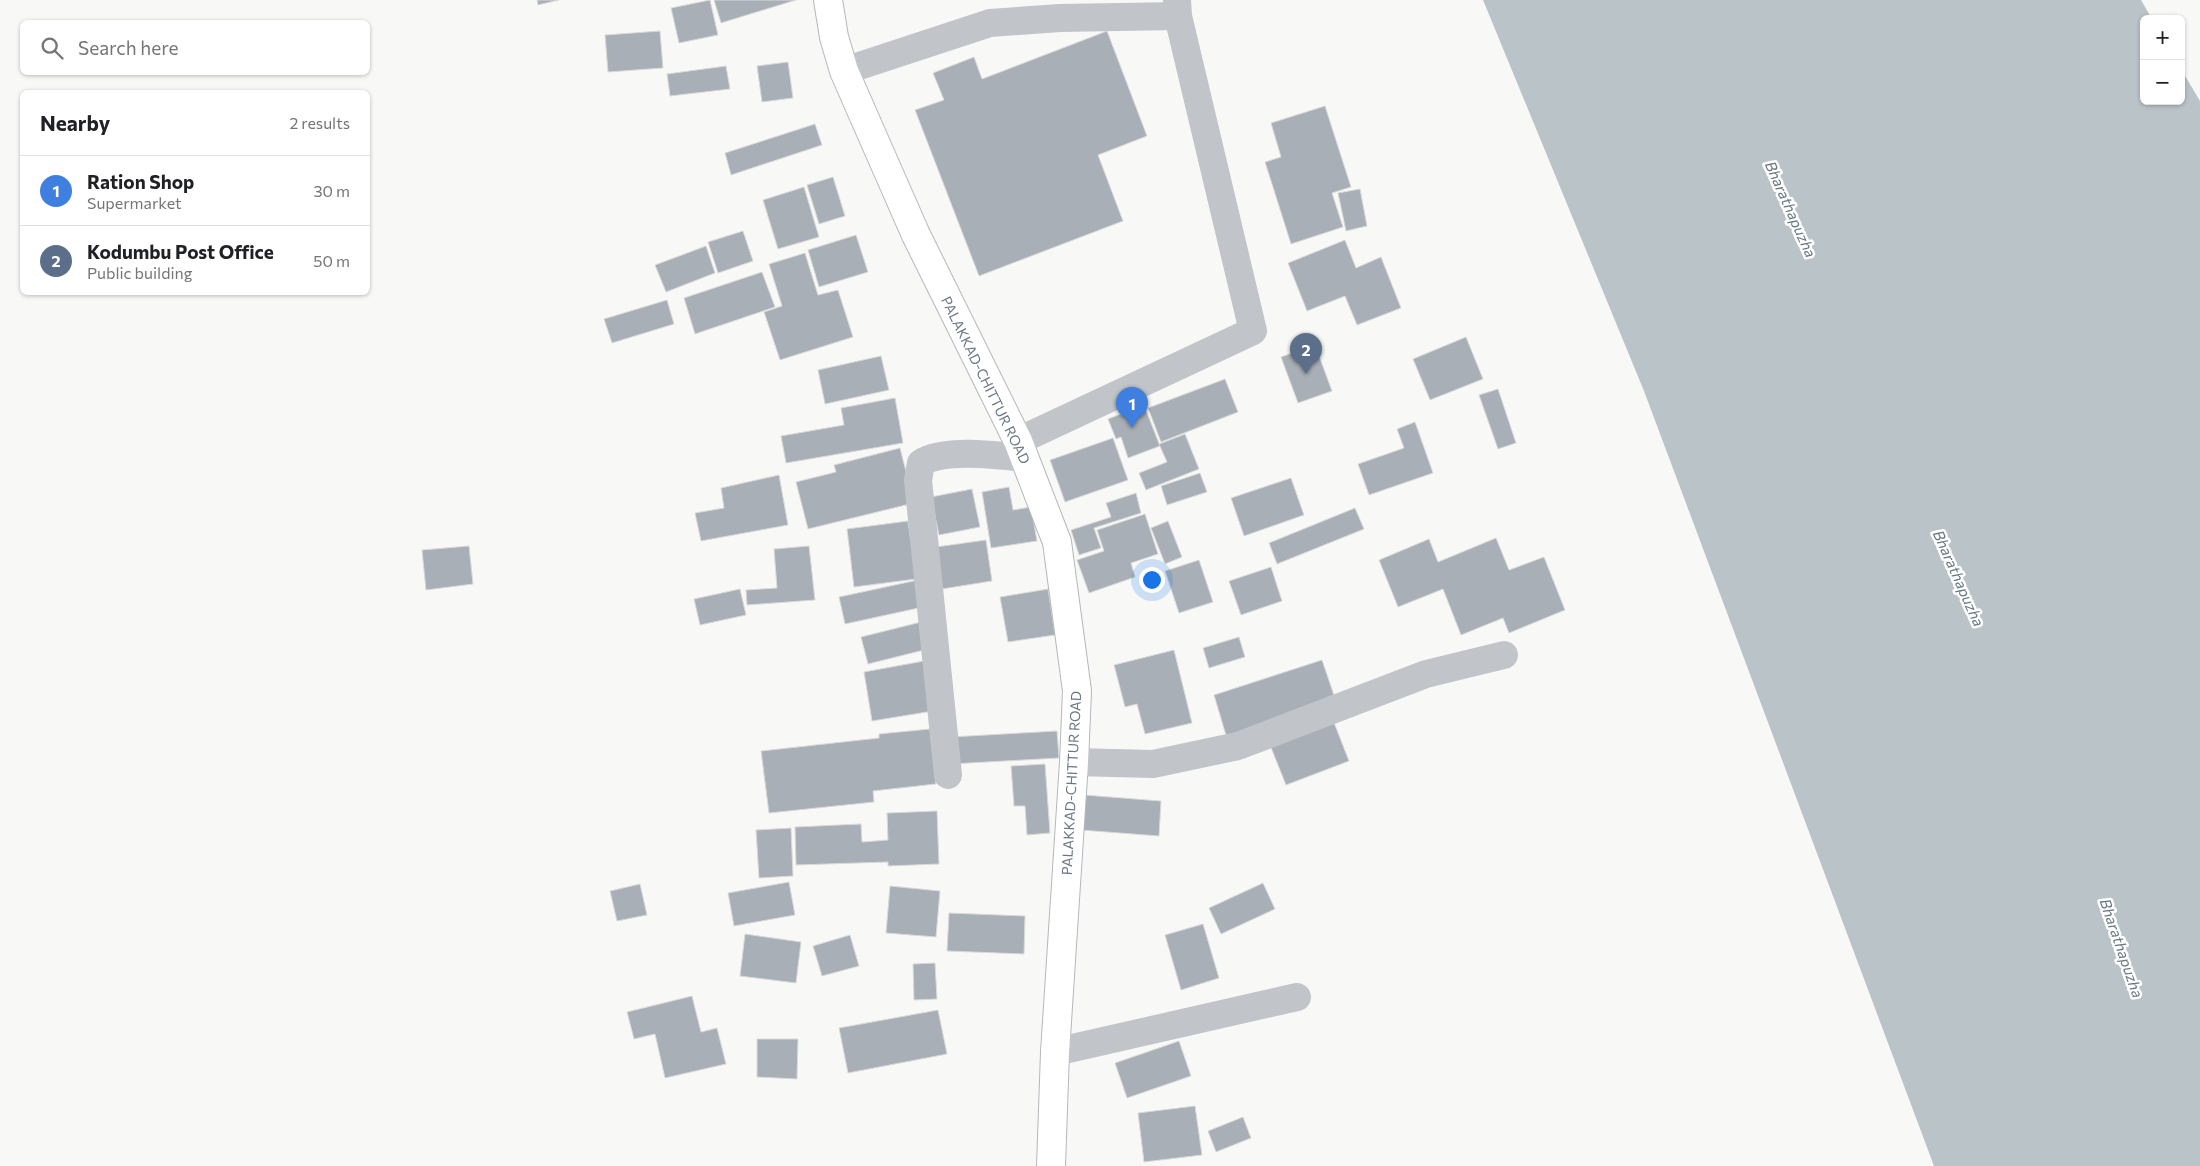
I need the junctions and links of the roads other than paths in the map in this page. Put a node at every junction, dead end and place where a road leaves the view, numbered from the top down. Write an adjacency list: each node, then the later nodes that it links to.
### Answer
1 (828, 0): 3 (main road, PALAKKAD-CHITTUR ROAD)
2 (1177, 8): 3 (street); 4 (street)
3 (844, 71): 4 (main road, PALAKKAD-CHITTUR ROAD)
4 (1021, 449): 6 (main road, PALAKKAD-CHITTUR ROAD); 7 (street)
5 (1504, 655): 6 (street)
6 (1074, 762): 9 (main road, PALAKKAD-CHITTUR ROAD)
7 (948, 774)
8 (1297, 997): 9 (street)
9 (1055, 1052): 10 (main road, PALAKKAD-CHITTUR ROAD)
10 (1051, 1166)

